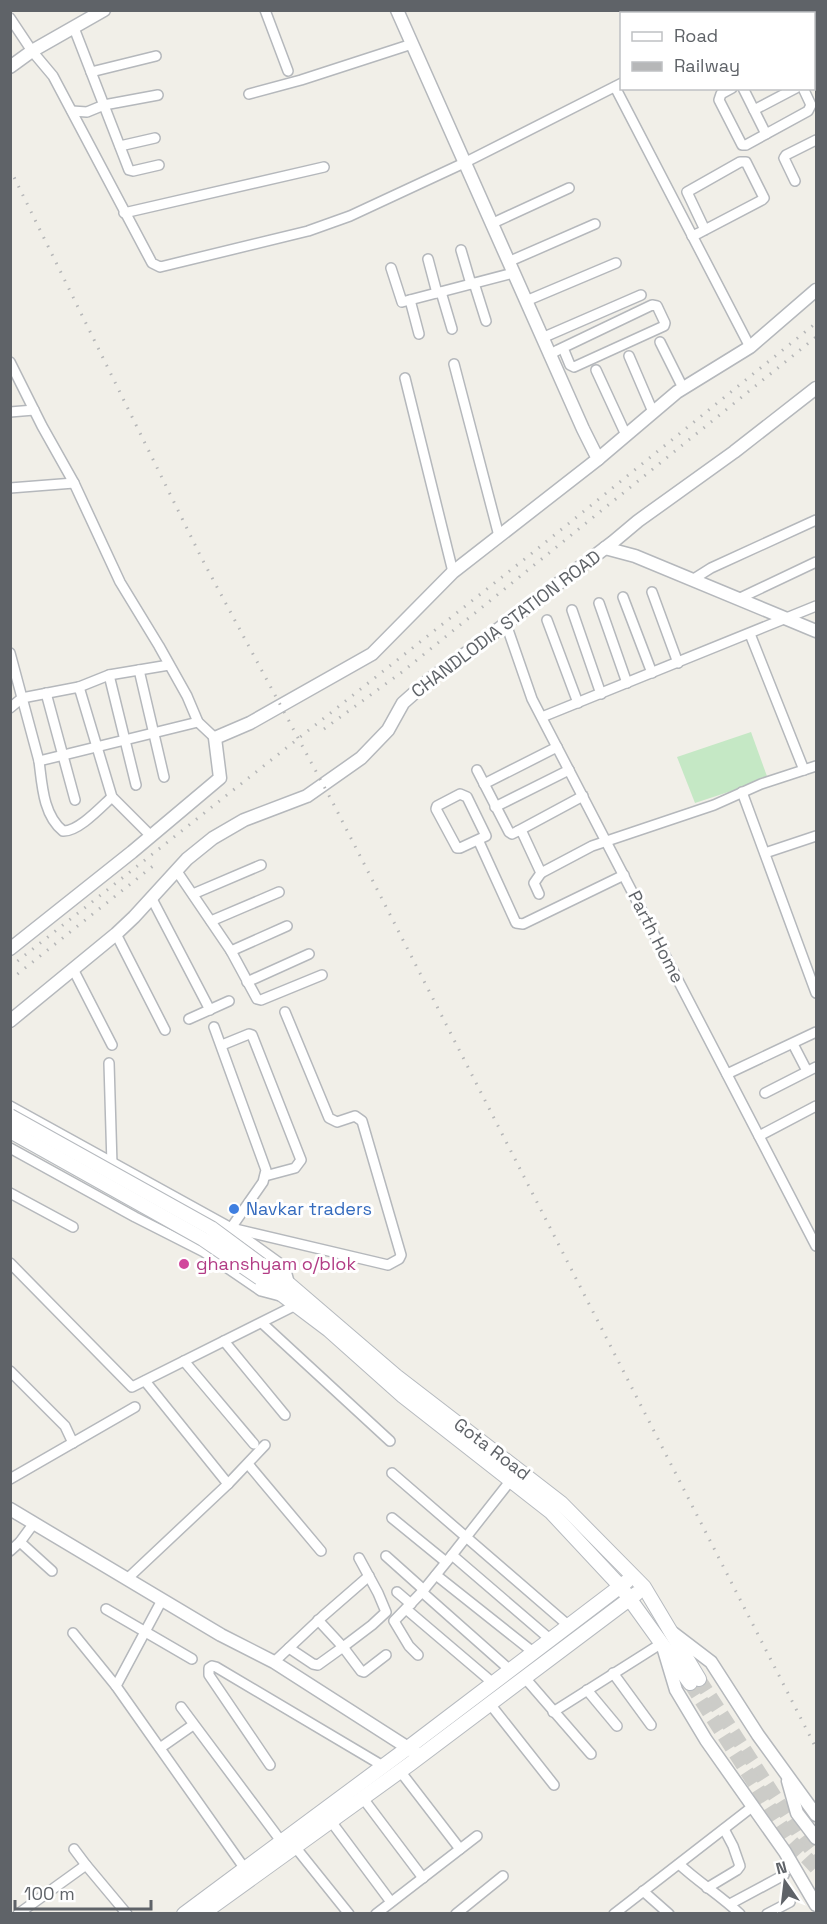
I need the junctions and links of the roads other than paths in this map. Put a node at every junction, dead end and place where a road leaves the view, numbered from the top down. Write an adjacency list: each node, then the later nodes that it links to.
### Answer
1 (104, 10): 5 (street)
2 (265, 10): 10 (street)
3 (397, 10): 6 (street)
4 (10, 18): 7 (street)
5 (74, 28): 7 (street); 11 (street)
6 (412, 44): 18 (street); 27 (street)
7 (32, 51): 9 (street); 22 (street)
8 (156, 56): 11 (street)
9 (10, 67)
10 (288, 70)
11 (91, 72): 20 (street)
12 (618, 85): 27 (street)
13 (620, 90): 36 (street)
14 (728, 90): 23 (street)
15 (744, 90): 21 (street)
16 (792, 90): 21 (street)
17 (804, 90): 23 (street)
18 (249, 94)
19 (158, 95): 20 (street)
20 (104, 105): 22 (street); 26 (street)
21 (754, 110): 23 (street)
22 (72, 111): 32 (street)
23 (766, 134)
24 (155, 138): 26 (street)
25 (816, 140): 30 (street)
26 (120, 146): 28 (street)
27 (464, 163): 32 (street); 33 (street)
28 (159, 165)
29 (324, 167): 32 (street)
30 (795, 181)
31 (569, 188): 33 (street)
32 (124, 213)
33 (491, 224): 41 (street)
34 (595, 224): 41 (street)
35 (705, 230): 35 (street); 36 (street)
36 (692, 236): 53 (street)
37 (460, 250): 42 (street)
38 (428, 259): 44 (street)
39 (616, 263): 47 (street)
40 (391, 268): 46 (street)
41 (511, 268): 42 (street); 47 (street)
42 (472, 284): 44 (street); 48 (street)
43 (816, 290): 53 (street)
44 (439, 292): 46 (street); 49 (street)
45 (641, 296): 51 (street)
46 (410, 300): 50 (street)
47 (526, 301): 51 (street)
48 (486, 321)
49 (452, 328)
50 (419, 334)
51 (542, 338): 55 (street)
52 (660, 342): 61 (street)
53 (750, 347): 61 (street)
54 (563, 348): 54 (street); 55 (street)
55 (549, 355): 67 (street)
56 (629, 356): 65 (street)
57 (10, 362): 63 (street)
58 (454, 364): 71 (street)
59 (596, 370): 66 (street)
60 (405, 378): 74 (street)
61 (683, 388): 65 (street)
62 (816, 388): 72 (street, CHANDLODIA STATION ROAD)
63 (34, 410): 64 (street); 68 (street)
64 (10, 412)
65 (653, 412): 66 (street)
66 (626, 435): 67 (street)
67 (598, 459): 71 (street)
68 (74, 483): 69 (street); 89 (street)
69 (10, 488)
70 (816, 520): 75 (street)
71 (499, 536): 74 (street)
72 (605, 548): 75 (street); 84 (street, CHANDLODIA STATION ROAD)
73 (816, 562): 78 (street)
74 (453, 572): 103 (street)
75 (692, 580): 78 (street)
76 (652, 592): 88 (street)
77 (623, 597): 91 (street)
78 (738, 599): 82 (street)
79 (599, 603): 93 (street)
80 (816, 606): 82 (street)
81 (572, 610): 96 (street)
82 (787, 619): 85 (street); 86 (street)
83 (547, 620): 98 (street)
84 (506, 624): 100 (street, Parth Home); 130 (street, CHANDLODIA STATION ROAD)
85 (816, 632)
86 (750, 634): 88 (street); 112 (street)
87 (10, 653): 97 (street)
88 (678, 663): 91 (street)
89 (169, 665): 90 (street); 101 (street)
90 (139, 670): 92 (street); 102 (street)
91 (652, 673): 93 (street)
92 (109, 675): 94 (street); 104 (street)
93 (627, 683): 96 (street)
94 (79, 687): 95 (street); 105 (street)
95 (46, 693): 97 (street); 107 (street)
96 (601, 694): 98 (street)
97 (22, 698): 99 (street); 108 (street)
98 (578, 703): 100 (street)
99 (10, 708)
100 (542, 717): 106 (street, Parth Home)
101 (198, 722): 102 (street); 103 (street)
102 (154, 732): 104 (street); 113 (street)
103 (215, 738): 124 (street)
104 (123, 740): 105 (street); 114 (street)
105 (97, 747): 107 (street); 118 (street)
106 (557, 747): 111 (street, Parth Home); 115 (street)
107 (62, 755): 108 (street); 119 (street)
108 (39, 761): 118 (street)
109 (816, 766): 112 (street)
110 (477, 770): 115 (street)
111 (569, 770): 117 (street, Parth Home); 120 (street)
112 (804, 770): 116 (street)
113 (164, 777)
114 (136, 784)
115 (484, 784): 120 (street)
116 (742, 792): 126 (street); 128 (street)
117 (583, 796): 123 (street); 126 (street, Parth Home)
118 (112, 797): 124 (street)
119 (75, 800)
120 (495, 807): 121 (street)
121 (503, 821): 122 (street); 123 (street)
122 (484, 831): 122 (street)
123 (518, 831): 131 (street)
124 (151, 836): 140 (street)
125 (816, 836): 128 (street)
126 (606, 840): 131 (street); 132 (street, Parth Home)
127 (480, 844): 132 (street)
128 (765, 853): 146 (street)
129 (261, 865): 134 (street)
130 (177, 870): 134 (street); 136 (street, CHANDLODIA STATION ROAD)
131 (541, 873): 135 (street)
132 (624, 875): 160 (street, Parth Home)
133 (279, 892): 137 (street)
134 (193, 894): 137 (street)
135 (539, 894)
136 (152, 897): 139 (street, CHANDLODIA STATION ROAD); 148 (street)
137 (211, 921): 141 (street)
138 (287, 926): 141 (street)
139 (116, 934): 143 (street, CHANDLODIA STATION ROAD); 153 (street)
140 (10, 949)
141 (231, 951): 145 (street)
142 (309, 954): 145 (street)
143 (73, 969): 151 (street, CHANDLODIA STATION ROAD); 156 (street)
144 (322, 975): 145 (street)
145 (247, 982)
146 (816, 993)
147 (229, 1001): 148 (street)
148 (210, 1010): 150 (street)
149 (285, 1012): 173 (street)
150 (189, 1019)
151 (10, 1021)
152 (214, 1027): 157 (street)
153 (165, 1030)
154 (816, 1032): 155 (street)
155 (792, 1044): 159 (street); 160 (street)
156 (112, 1045)
157 (222, 1045): 169 (street); 169 (street)
158 (109, 1063): 168 (street)
159 (812, 1069): 161 (street)
160 (727, 1074): 166 (street, Parth Home)
161 (765, 1093)
162 (10, 1106): 168 (street)
163 (816, 1106): 166 (street)
164 (10, 1116): 176 (main road, bridge)
165 (10, 1131): 176 (main road, bridge)
166 (759, 1136): 174 (street, Parth Home)
167 (12, 1151): 171 (street)
168 (113, 1163): 171 (street); 173 (street)
169 (266, 1176): 173 (street)
170 (10, 1193): 172 (street)
171 (94, 1195): 177 (street)
172 (73, 1227)
173 (231, 1228): 177 (street)
174 (816, 1246)
175 (10, 1263): 182 (street)
176 (261, 1272): 177 (main road)
177 (290, 1296): 178 (street); 192 (main road, Gota Road); 206 (main road, Gota Road)
178 (262, 1323): 179 (street); 185 (street)
179 (224, 1341): 180 (street); 184 (street)
180 (184, 1362): 182 (street); 187 (street)
181 (10, 1371): 186 (street)
182 (145, 1381): 193 (street)
183 (135, 1407): 186 (street)
184 (285, 1415)
185 (390, 1441)
186 (73, 1443): 191 (street)
187 (254, 1444)
188 (266, 1445): 189 (street)
189 (248, 1464): 193 (street); 200 (street)
190 (392, 1473): 197 (street)
191 (10, 1479)
192 (511, 1480): 197 (street); 209 (main road, Gota Road)
193 (228, 1484): 208 (street)
194 (10, 1509): 196 (street)
195 (392, 1518): 203 (street)
196 (34, 1523): 198 (street); 208 (street)
197 (466, 1538): 203 (street); 218 (street)
198 (20, 1542): 199 (street); 204 (street)
199 (10, 1551)
200 (321, 1551)
201 (386, 1556): 211 (street)
202 (359, 1558): 207 (street)
203 (449, 1559): 205 (street); 222 (street)
204 (52, 1571)
205 (436, 1575): 211 (street); 226 (street)
206 (634, 1575): 209 (main road); 210 (main road, Gota Road)
207 (369, 1576): 217 (street); 224 (street)
208 (127, 1579): 214 (street)
209 (621, 1587): 213 (main road, Gota Road); 218 (main road)
210 (644, 1587): 213 (main road); 221 (main road, Gota Road)
211 (423, 1591): 215 (street); 231 (street)
212 (397, 1592): 215 (street)
213 (630, 1599): 223 (main road, Gota Road); 233 (main road)
214 (162, 1600): 219 (street); 230 (street)
215 (409, 1606): 228 (street); 234 (street)
216 (106, 1609): 219 (street)
217 (318, 1620): 224 (street); 225 (street)
218 (569, 1626): 222 (main road)
219 (145, 1632): 229 (street); 235 (street)
220 (73, 1633): 235 (street)
221 (673, 1633): 223 (main road, Gota Road); 249 (street)
222 (551, 1640): 226 (main road)
223 (662, 1643): 232 (street); 252 (street)
224 (343, 1647): 225 (street); 227 (street)
225 (289, 1648): 230 (street)
226 (533, 1652): 231 (main road)
227 (386, 1655)
228 (418, 1655)
229 (192, 1659)
230 (274, 1662): 244 (street)
231 (510, 1670): 234 (main road)
232 (613, 1673): 236 (street); 241 (street)
233 (525, 1678): 237 (main road); 239 (street)
234 (493, 1683): 244 (main road)
235 (117, 1686): 243 (street)
236 (587, 1690): 239 (street); 242 (street)
237 (490, 1704): 244 (main road); 250 (street)
238 (181, 1707): 240 (street)
239 (553, 1712): 245 (street)
240 (193, 1725): 243 (street); 258 (street)
241 (651, 1725)
242 (617, 1726)
243 (160, 1748): 263 (street)
244 (414, 1752): 247 (main road); 248 (main road)
245 (591, 1754)
246 (270, 1765): 247 (street)
247 (382, 1766): 258 (main road)
248 (400, 1771): 251 (main road); 260 (street)
249 (786, 1774): 253 (street); 257 (street)
250 (554, 1785)
251 (362, 1797): 254 (main road); 266 (street)
252 (752, 1807): 255 (street); 272 (street)
253 (816, 1815)
254 (330, 1820): 258 (main road); 269 (street)
255 (724, 1829): 262 (street); 267 (street)
256 (477, 1836): 260 (street)
257 (816, 1838)
258 (287, 1841): 263 (main road); 276 (main road); 277 (street)
259 (74, 1849): 261 (street)
260 (460, 1850): 266 (street)
261 (86, 1864): 273 (street); 274 (street)
262 (679, 1864): 267 (street); 268 (street)
263 (245, 1869): 275 (main road)
264 (784, 1875): 271 (street)
265 (503, 1876): 279 (street)
266 (423, 1878): 269 (street)
267 (707, 1888): 271 (street)
268 (643, 1891): 280 (street); 281 (street)
269 (391, 1902): 278 (street)
270 (790, 1902): 283 (street)
271 (730, 1904): 282 (street)
272 (816, 1905)
273 (18, 1914)
274 (127, 1914)
275 (184, 1914)
276 (202, 1914)
277 (349, 1914)
278 (376, 1914)
279 (456, 1914)
280 (614, 1914)
281 (669, 1914)
282 (740, 1914)
283 (767, 1914)

